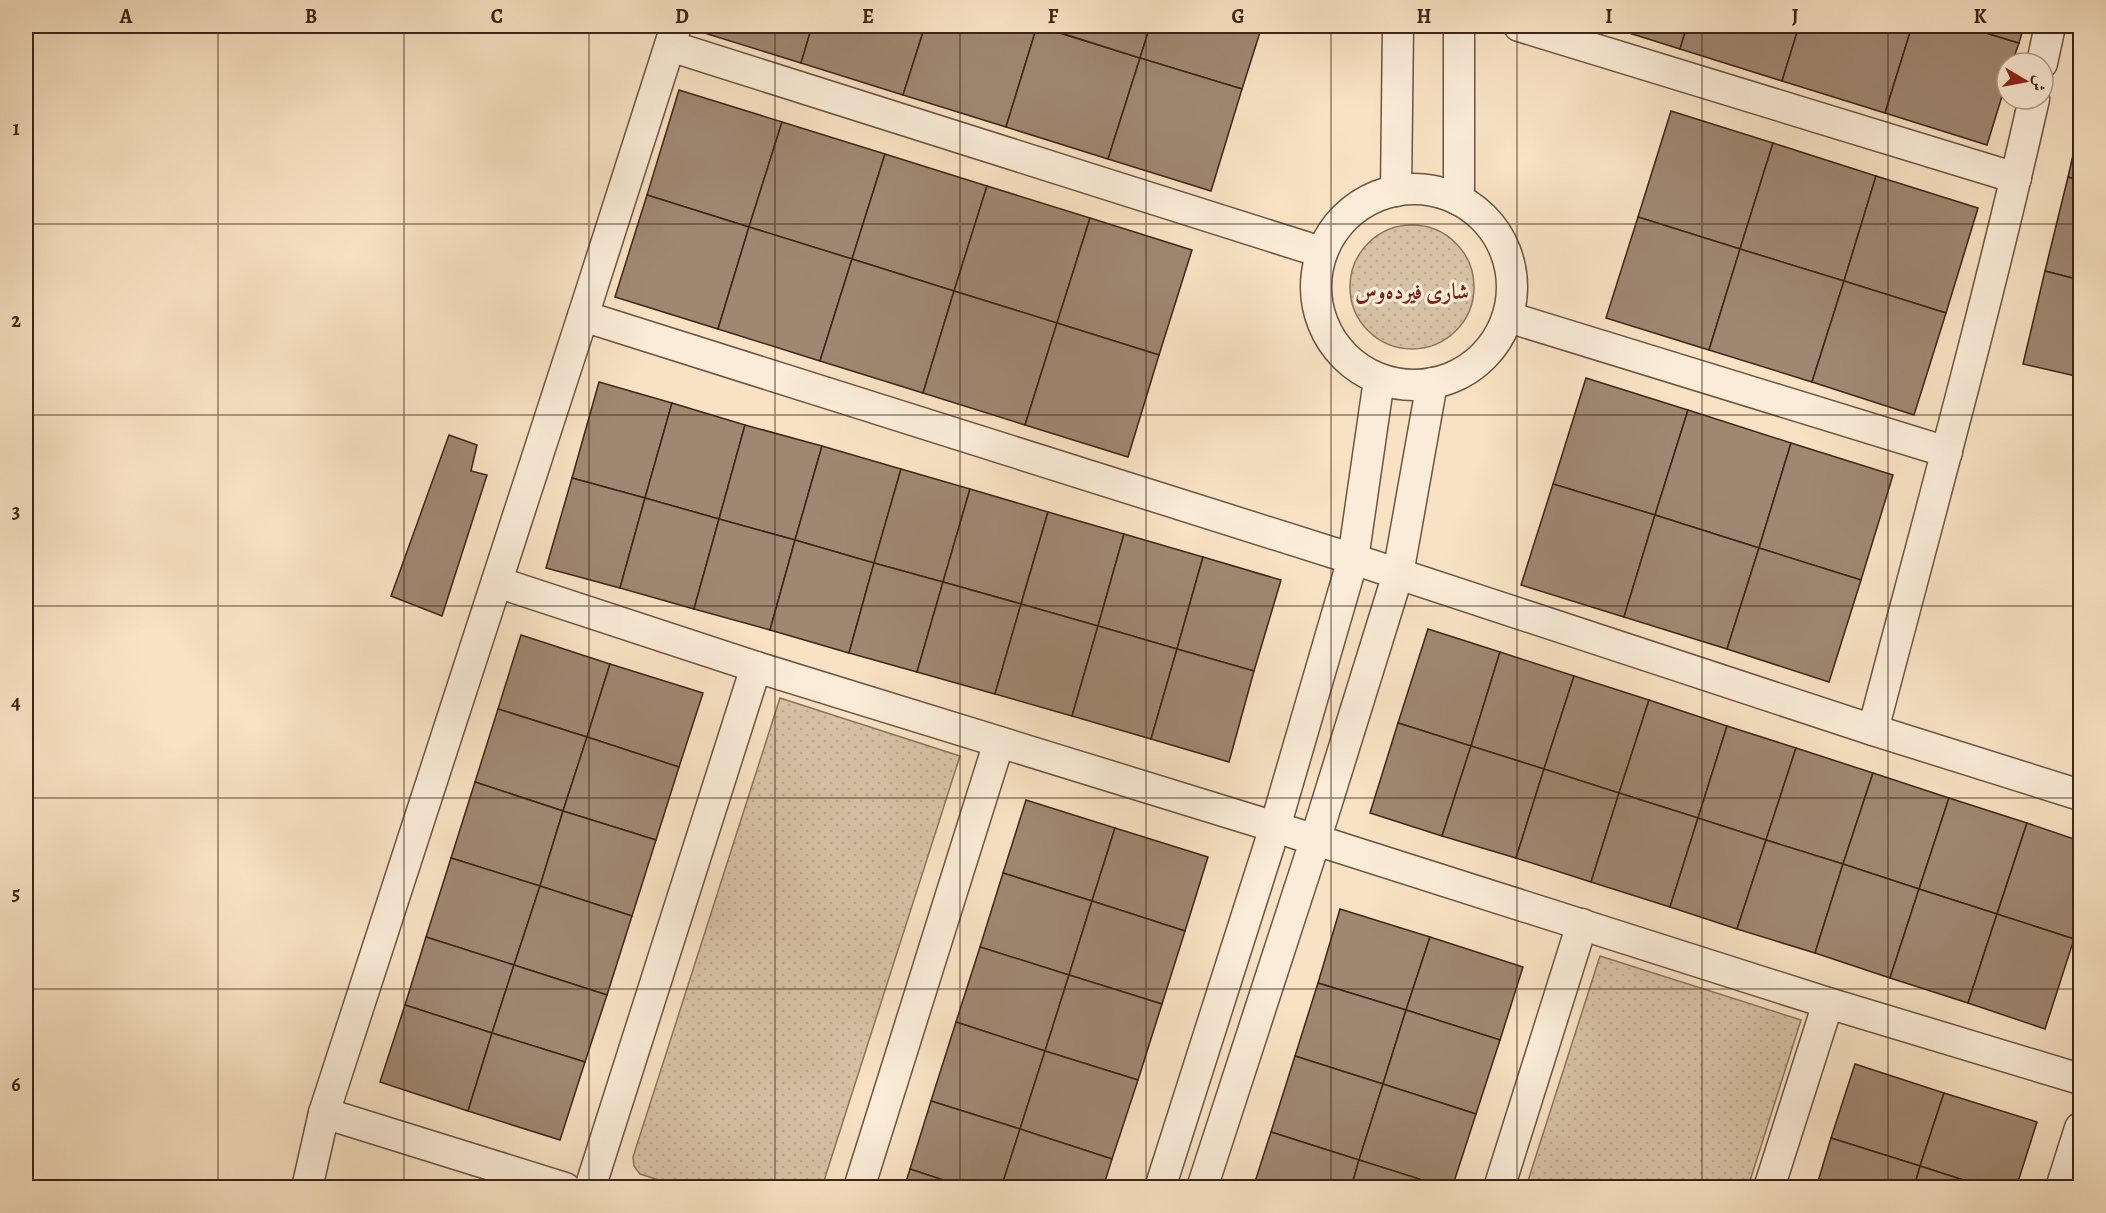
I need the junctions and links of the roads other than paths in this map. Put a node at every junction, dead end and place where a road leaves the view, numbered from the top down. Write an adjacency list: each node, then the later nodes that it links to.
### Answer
1 (1398, 26): 9 (street)
2 (1459, 26): 10 (street)
3 (1519, 26): 8 (street)
4 (2050, 26): 6 (street)
5 (673, 36): 11 (street); 12 (street)
6 (2045, 51)
7 (2031, 111): 8 (street)
8 (2016, 178): 16 (street)
9 (1396, 191): 10 (street); 11 (street)
10 (1459, 200): 13 (street)
11 (1321, 252): 14 (street)
12 (583, 316): 17 (street); 19 (street)
13 (1508, 317): 15 (street); 16 (street)
14 (1379, 380): 15 (street); 17 (street)
15 (1432, 383): 18 (street)
16 (1947, 452): 21 (street)
17 (1353, 559): 18 (street); 24 (street)
18 (1398, 574): 21 (street); 25 (street)
19 (497, 582): 20 (street); 29 (street)
20 (756, 667): 22 (street); 33 (street)
21 (1873, 730): 23 (street)
22 (999, 742): 24 (street); 34 (street)
23 (2080, 795)
24 (1275, 826): 25 (street); 35 (street)
25 (1315, 840): 26 (street); 36 (street)
26 (1582, 924): 27 (street); 37 (street)
27 (1828, 1002): 28 (street); 38 (street)
28 (2080, 1079)
29 (324, 1113): 31 (street); 32 (street)
30 (2080, 1128): 39 (street)
31 (307, 1188)
32 (565, 1188)
33 (590, 1188)
34 (859, 1188)
35 (1160, 1188)
36 (1202, 1188)
37 (1499, 1188)
38 (1769, 1188)
39 (2061, 1188)

